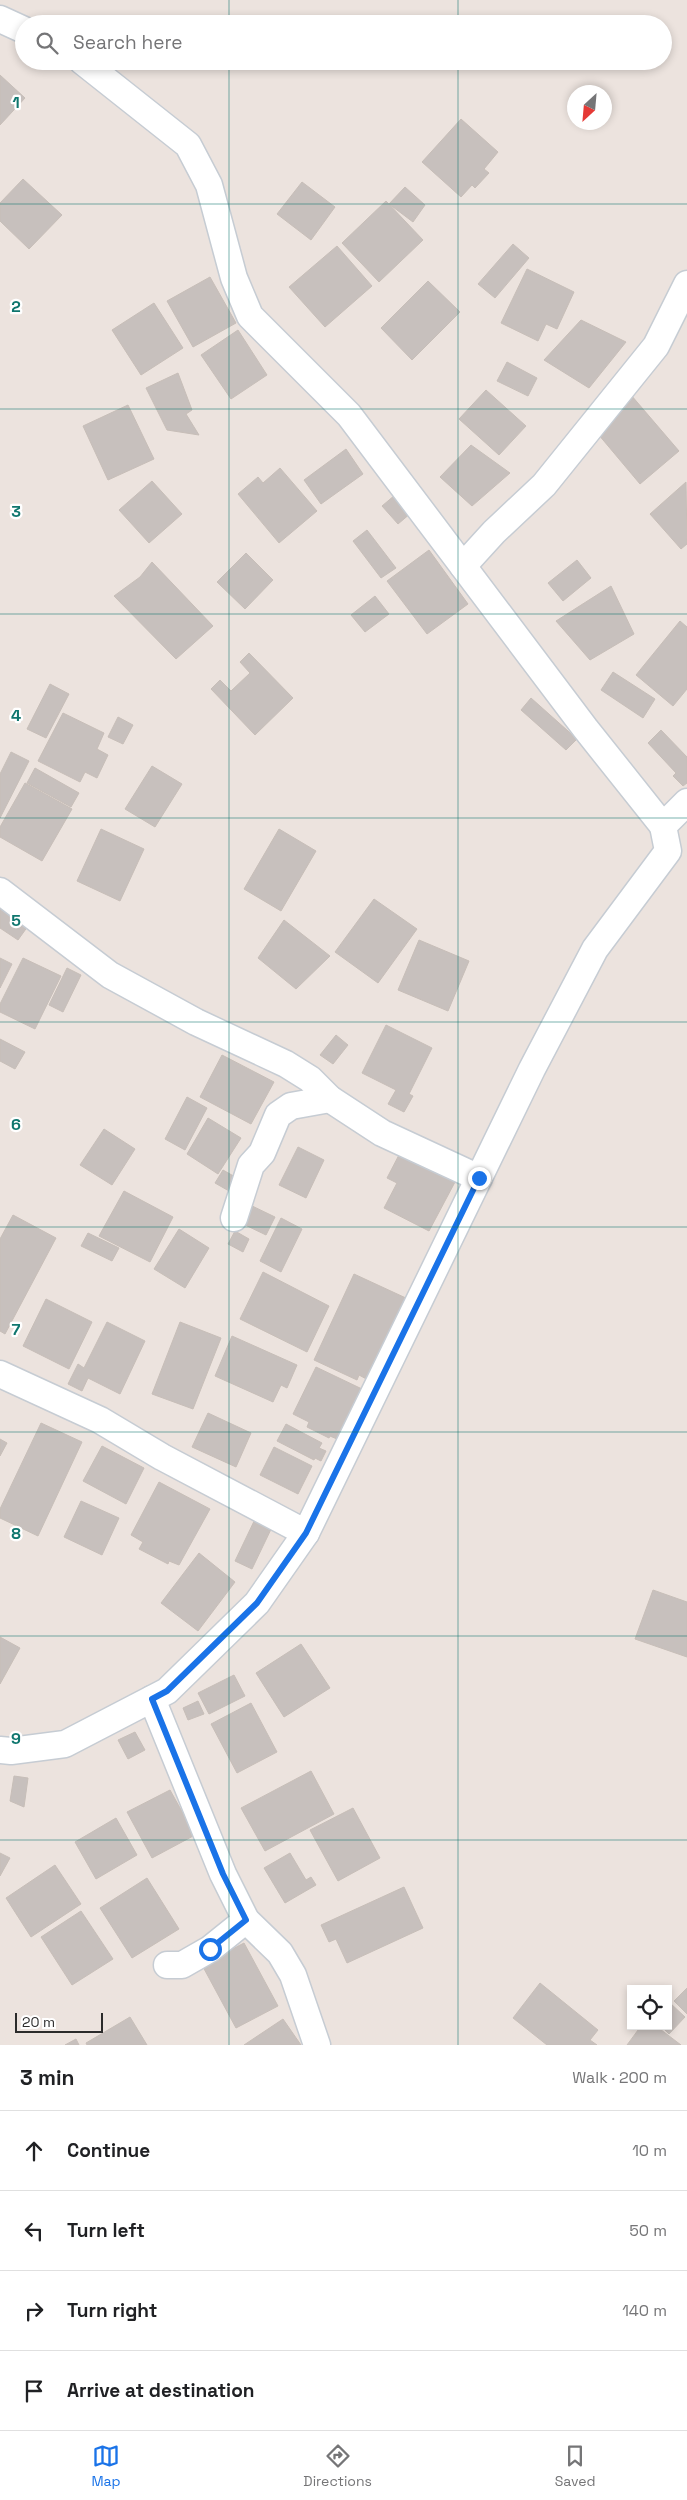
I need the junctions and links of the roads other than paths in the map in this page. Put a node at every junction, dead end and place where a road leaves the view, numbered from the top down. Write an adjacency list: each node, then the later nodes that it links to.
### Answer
1 (0, 19): 2 (street)
2 (15, 26)
3 (93, 70): 5 (street)
4 (687, 284): 5 (street)
5 (463, 566): 7 (street)
6 (687, 802): 7 (street)
7 (673, 846): 10 (street)
8 (0, 891): 9 (street)
9 (330, 1099): 10 (street); 11 (street)
10 (479, 1178): 13 (street)
11 (234, 1218)
12 (0, 1374): 13 (street)
13 (306, 1533): 14 (street)
14 (152, 1699): 15 (street); 16 (street)
15 (0, 1750)
16 (246, 1920): 17 (street); 18 (street)
17 (167, 1965)
18 (317, 2045)

